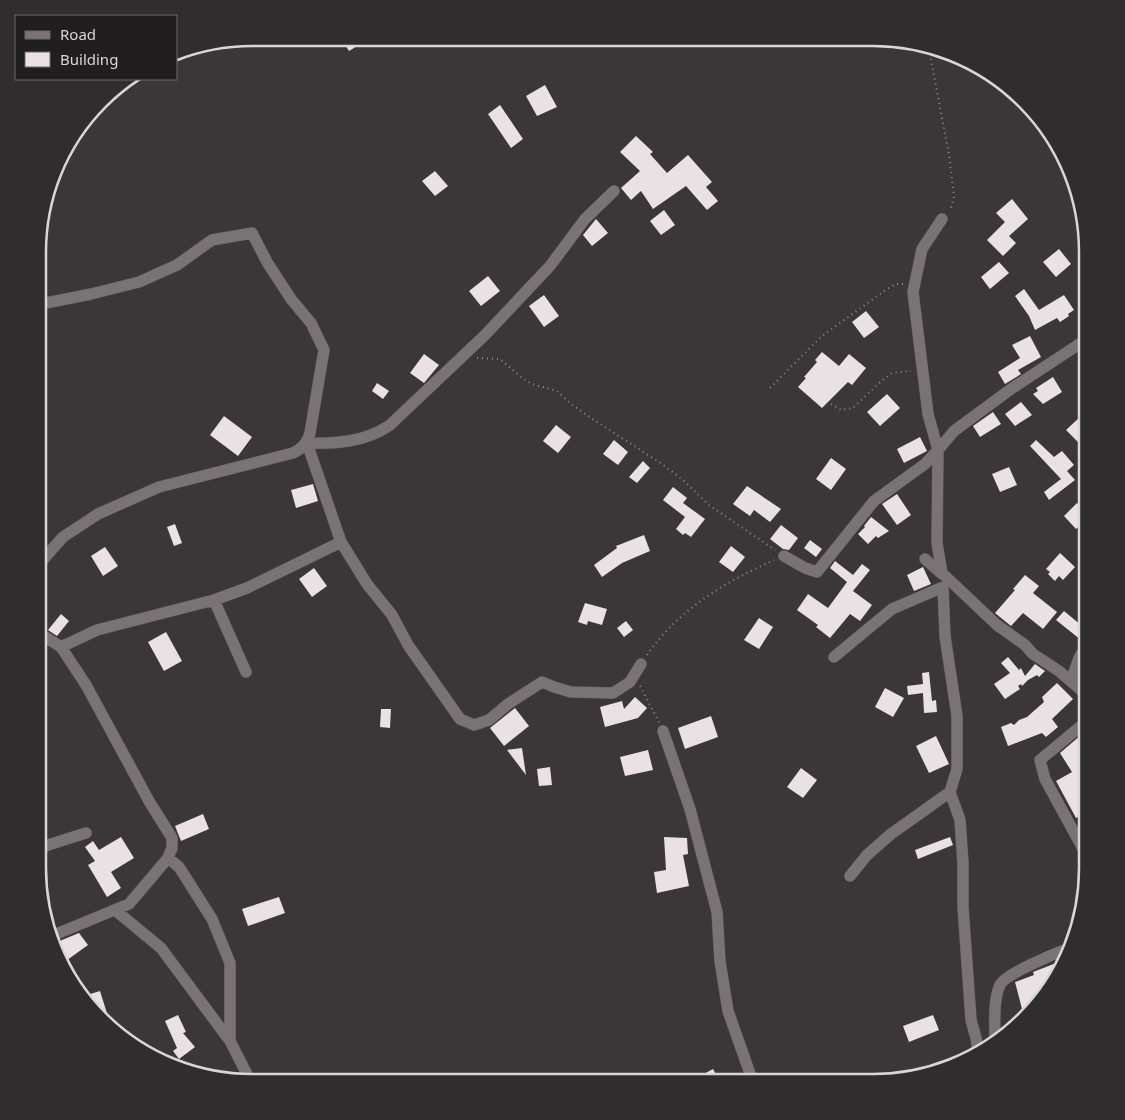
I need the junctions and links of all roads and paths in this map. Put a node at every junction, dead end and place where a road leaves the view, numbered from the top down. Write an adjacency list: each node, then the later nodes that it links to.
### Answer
1 (930, 54): 3 (path)
2 (614, 190): 7 (street)
3 (942, 220): 4 (street)
4 (913, 292): 8 (street); 9 (path)
5 (46, 303): 11 (street)
6 (1079, 344): 12 (street)
7 (465, 356): 11 (street); 15 (path)
8 (922, 375): 10 (path); 12 (street)
9 (770, 388)
10 (831, 404)
11 (307, 442): 13 (street); 14 (street)
12 (938, 450): 15 (street); 17 (street)
13 (340, 542): 19 (street); 24 (street)
14 (46, 556)
15 (784, 556): 24 (path)
16 (925, 559): 17 (street)
17 (942, 573): 18 (street); 26 (street)
18 (942, 588): 22 (street); 31 (street)
19 (214, 600): 21 (street); 25 (street)
20 (46, 637): 21 (street)
21 (61, 647): 35 (street)
22 (834, 657)
23 (1079, 658): 26 (street)
24 (642, 664)
25 (246, 672)
26 (1071, 681): 28 (street)
27 (639, 683): 30 (path)
28 (1079, 689)
29 (1079, 727): 33 (street)
30 (663, 731): 44 (street)
31 (950, 792): 36 (street); 42 (street)
32 (86, 833): 34 (street)
33 (1079, 841)
34 (46, 846)
35 (168, 858): 37 (street); 41 (street)
36 (850, 876)
37 (115, 910): 38 (street); 41 (street)
38 (57, 934)
39 (1061, 952): 40 (street)
40 (995, 1033)
41 (230, 1041): 43 (street)
42 (977, 1045)
43 (247, 1074)
44 (750, 1074)

